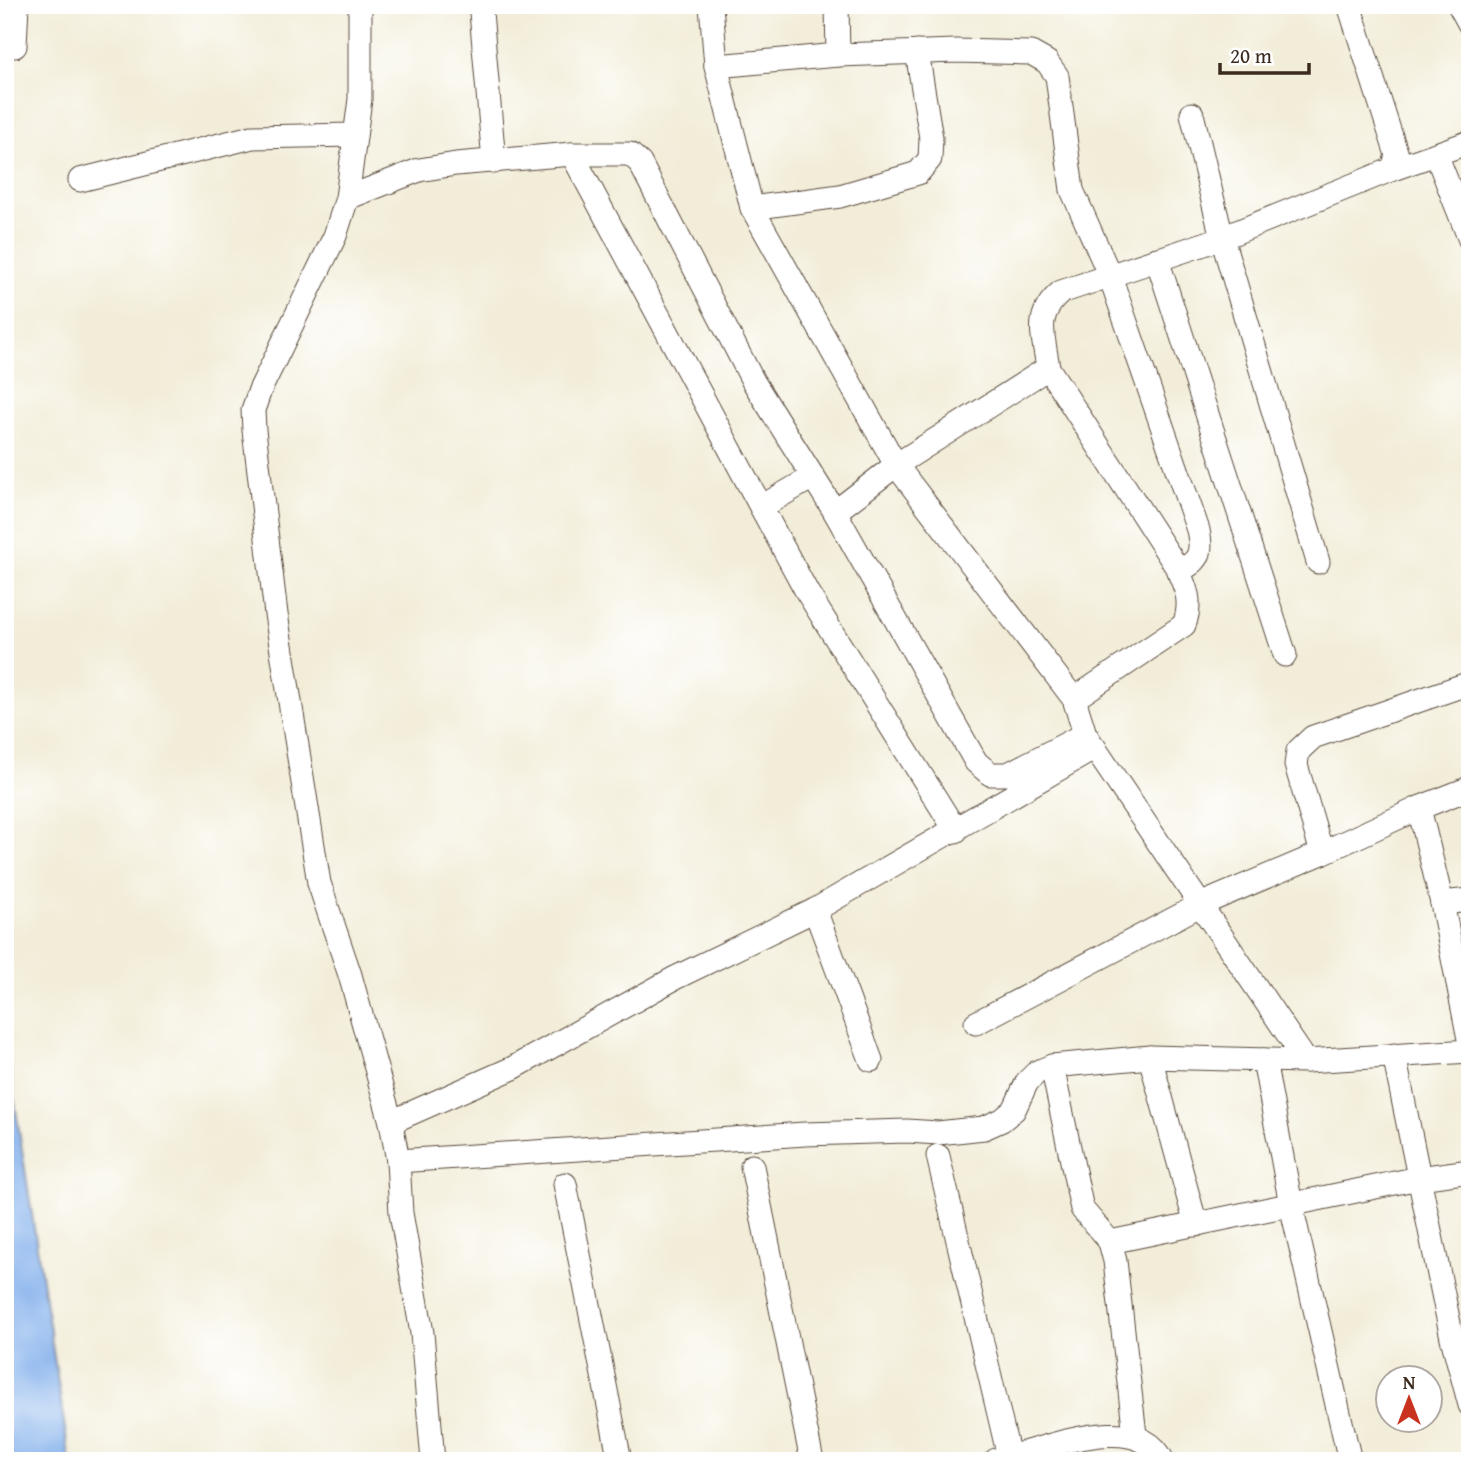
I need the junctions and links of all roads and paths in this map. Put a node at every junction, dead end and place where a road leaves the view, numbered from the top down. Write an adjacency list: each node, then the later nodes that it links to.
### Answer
1 (17, 5): 9 (street)
2 (360, 5): 14 (street)
3 (711, 5): 12 (street)
4 (836, 5): 11 (street)
5 (1349, 5): 19 (street)
6 (1460, 5): 8 (street)
7 (481, 12): 18 (street)
8 (1470, 25)
9 (15, 46)
10 (917, 52): 11 (street); 22 (street); 26 (street)
11 (838, 55): 12 (street)
12 (716, 65): 22 (street)
13 (1192, 114): 23 (street)
14 (353, 135): 20 (street); 21 (street)
15 (1470, 142): 17 (street)
16 (572, 154): 18 (street); 29 (street); 30 (street)
17 (1436, 154): 19 (street); 24 (street)
18 (494, 162): 21 (street)
19 (1393, 169): 23 (street)
20 (80, 180)
21 (347, 198): 55 (street)
22 (752, 208): 28 (street)
23 (1222, 238): 25 (street); 32 (street)
24 (1470, 240)
25 (1157, 259): 26 (street); 34 (street)
26 (1110, 276): 27 (street); 33 (street)
27 (1048, 368): 28 (street); 33 (street)
28 (896, 465): 31 (street); 36 (street)
29 (811, 478): 30 (street); 31 (street)
30 (761, 507): 40 (street)
31 (835, 512): 37 (street)
32 (1318, 562)
33 (1178, 571): 36 (street)
34 (1284, 655)
35 (1470, 683): 41 (street)
36 (1074, 699): 37 (street)
37 (1090, 741): 40 (street); 44 (street)
38 (1470, 788): 39 (street)
39 (1419, 808): 41 (street); 43 (street)
40 (956, 831): 45 (street)
41 (1322, 853): 44 (street)
42 (1470, 900): 43 (street)
43 (1442, 902): 47 (street)
44 (1202, 904): 46 (street); 53 (street)
45 (815, 910): 51 (street); 55 (street)
46 (976, 1023)
47 (1470, 1044)
48 (1470, 1051): 49 (street)
49 (1395, 1055): 53 (street); 60 (street)
50 (1150, 1057): 52 (street); 54 (street); 63 (street)
51 (871, 1060)
52 (1264, 1060): 53 (street); 62 (street)
53 (1306, 1061)
54 (1052, 1066): 57 (street); 64 (street)
55 (391, 1122): 57 (street)
56 (938, 1156): 67 (street)
57 (398, 1161): 68 (street)
58 (752, 1166): 70 (street)
59 (1470, 1171): 60 (street)
60 (1419, 1178): 62 (street); 65 (street)
61 (565, 1185): 69 (street)
62 (1292, 1205): 63 (street); 72 (street)
63 (1196, 1225): 64 (street)
64 (1110, 1242): 66 (street)
65 (1470, 1405)
66 (1135, 1435): 67 (street); 71 (street)
67 (1004, 1460)
68 (433, 1461)
69 (620, 1461)
70 (811, 1461)
71 (1163, 1461)
72 (1350, 1461)

